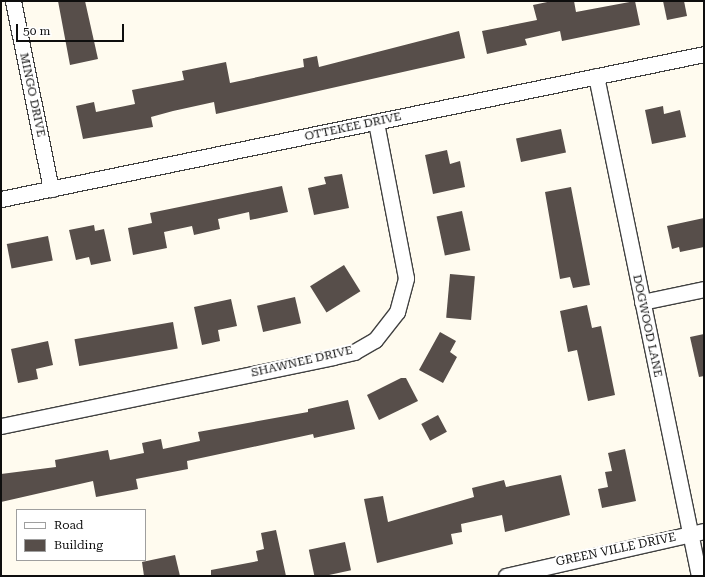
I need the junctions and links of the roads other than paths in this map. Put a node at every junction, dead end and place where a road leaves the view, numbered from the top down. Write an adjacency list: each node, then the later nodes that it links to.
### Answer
1 (13, 1): 5 (street, MINGO DRIVE)
2 (704, 54): 3 (street, OTTEKEE DRIVE)
3 (596, 76): 4 (street, OTTEKEE DRIVE); 8 (street, DOGWOOD LANE)
4 (376, 122): 5 (street, OTTEKEE DRIVE); 9 (street, SHAWNEE DRIVE)
5 (51, 189): 6 (street, OTTEKEE DRIVE)
6 (1, 199)
7 (704, 289): 8 (street)
8 (642, 302): 10 (street, DOGWOOD LANE)
9 (1, 426)
10 (697, 532): 11 (street, GREEN VILLE DRIVE); 12 (street, DOGWOOD LANE)
11 (506, 576)
12 (699, 576)

